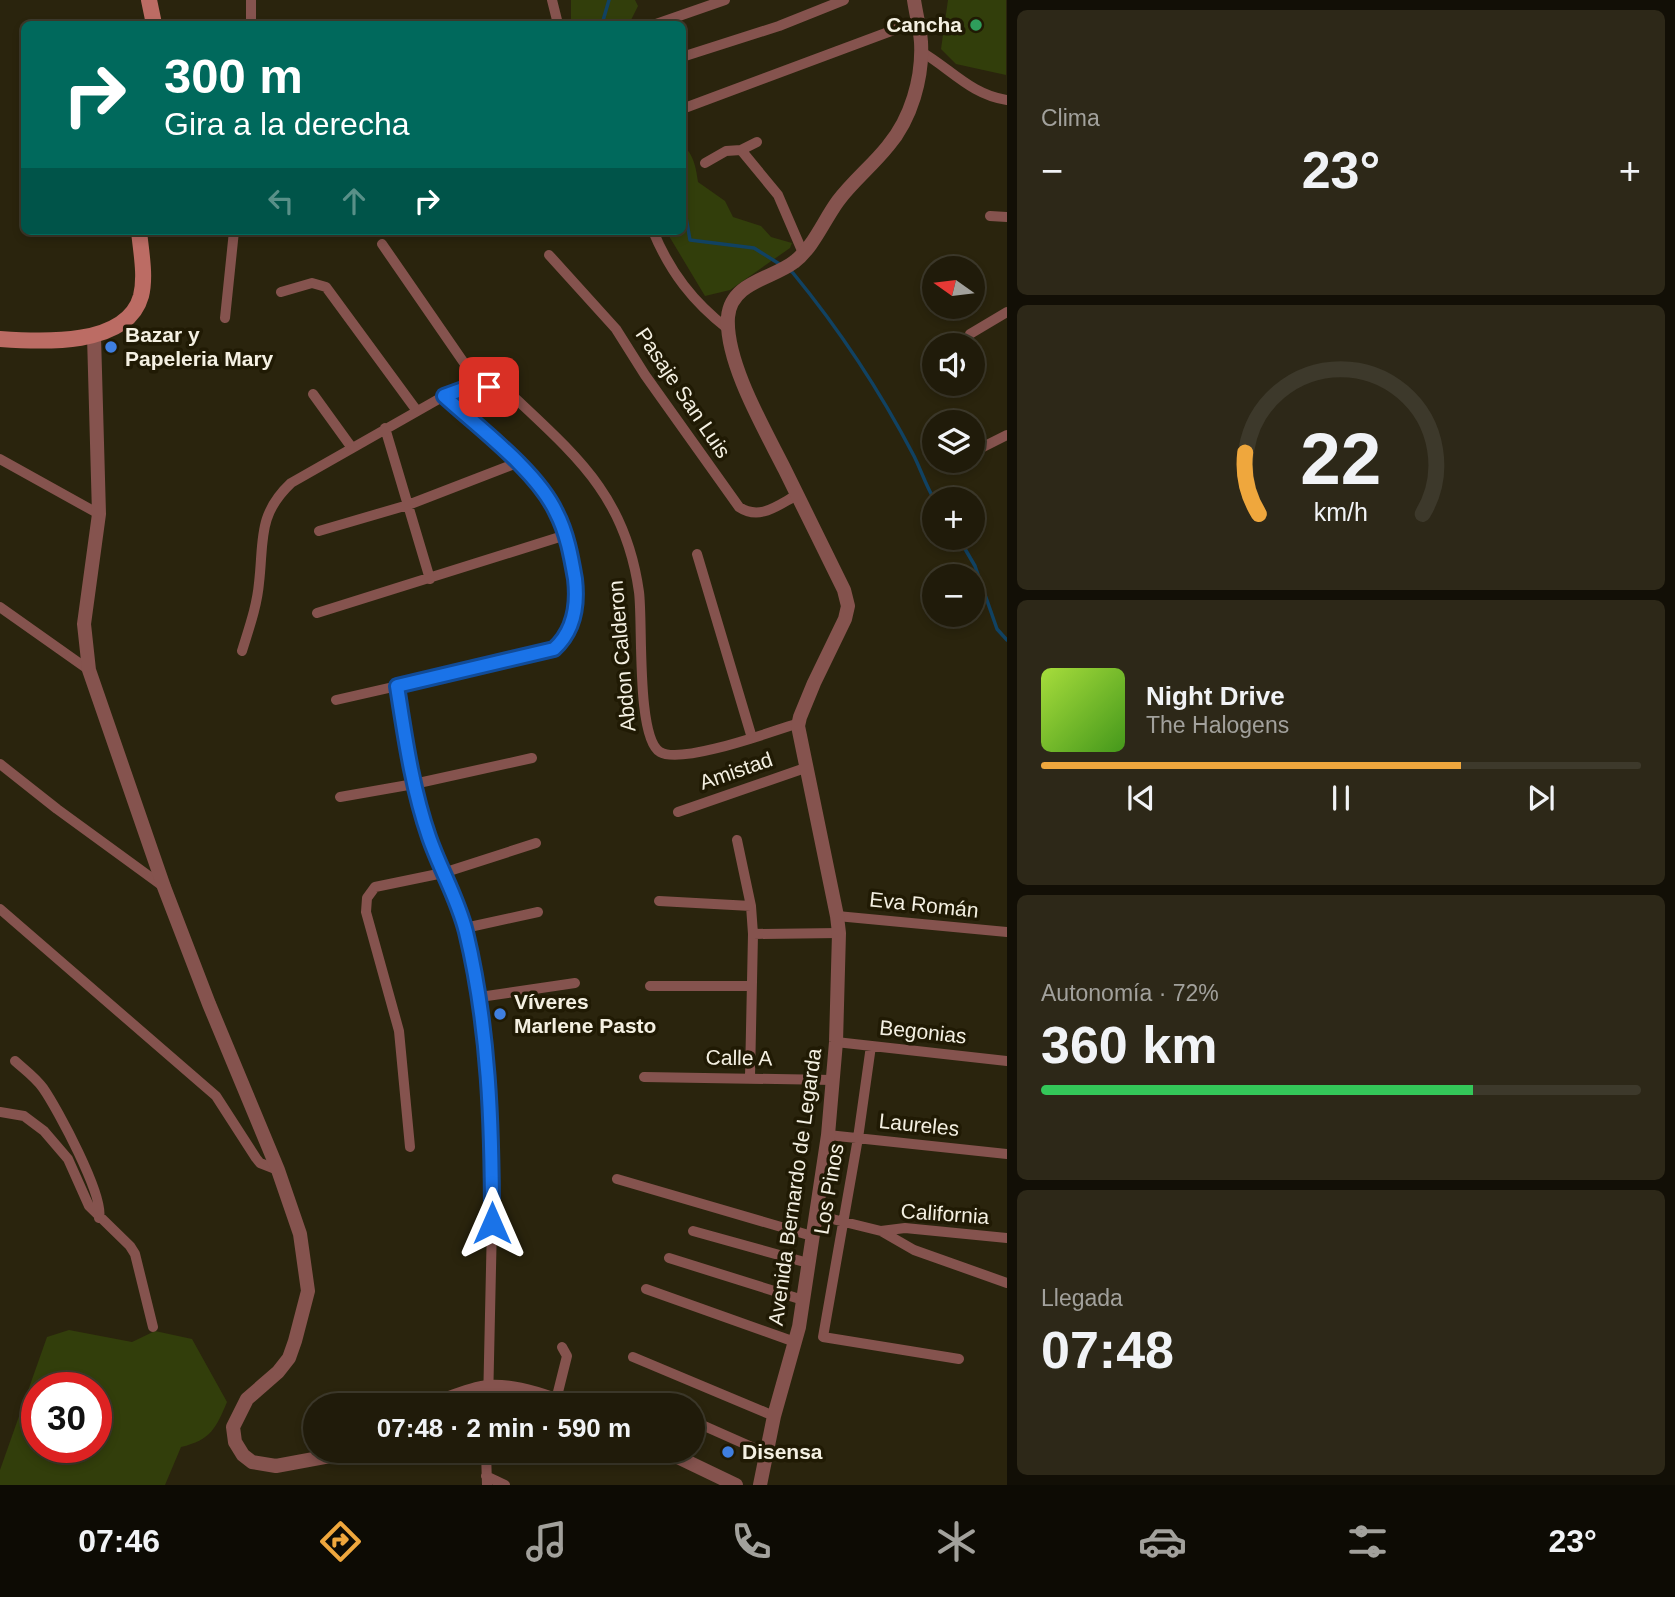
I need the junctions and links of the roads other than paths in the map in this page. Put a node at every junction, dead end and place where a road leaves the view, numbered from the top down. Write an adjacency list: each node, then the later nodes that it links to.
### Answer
1 (149, 0): 7 (main road)
2 (251, 0): 8 (street)
3 (552, 0): 9 (street)
4 (725, 0): 10 (street)
5 (844, 0): 13 (street)
6 (914, 0): 11 (street)
7 (153, 21)
8 (251, 21)
9 (557, 21)
10 (665, 21)
11 (918, 22): 12 (street); 15 (street)
12 (920, 51): 14 (street); 26 (street)
13 (686, 56)
14 (1006, 100)
15 (686, 108)
16 (757, 142): 17 (street)
17 (741, 150): 18 (street); 26 (street)
18 (705, 163)
19 (990, 216): 20 (street)
20 (1006, 218)
21 (139, 235): 32 (main road)
22 (234, 235): 29 (street)
23 (655, 235): 30 (street)
24 (382, 244): 34 (street)
25 (549, 255): 44 (street, Pasaje San Luis)
26 (798, 258): 30 (street)
27 (281, 292): 37 (street)
28 (1006, 312): 31 (street)
29 (225, 318)
30 (728, 329): 44 (street)
31 (972, 333)
32 (94, 336): 33 (main road); 46 (street)
33 (0, 339)
34 (480, 386): 36 (street); 58 (street, Abdon Calderon)
35 (313, 394): 41 (street)
36 (444, 396): 37 (street); 43 (street)
37 (416, 411): 38 (street)
38 (385, 428): 41 (street); 45 (street)
39 (1006, 435): 40 (street)
40 (985, 446)
41 (352, 448): 53 (street)
42 (0, 459): 46 (street)
43 (517, 463): 45 (street); 48 (street)
44 (797, 495): 57 (street)
45 (408, 505): 47 (street); 50 (street)
46 (99, 514): 54 (street)
47 (319, 531)
48 (566, 535): 50 (street); 55 (street)
49 (697, 554): 58 (street)
50 (429, 579): 52 (street)
51 (0, 607): 54 (street)
52 (317, 613)
53 (242, 651)
54 (89, 670): 68 (street)
55 (397, 686): 56 (street); 62 (street)
56 (336, 700)
57 (799, 723): 58 (street, Abdon Calderon); 61 (street, Avenida Bernardo de Legarda)
58 (752, 738)
59 (531, 758): 62 (street)
60 (0, 764): 68 (street)
61 (808, 767): 64 (street, Amistad); 73 (street, Avenida Bernardo de Legarda)
62 (414, 784): 63 (street); 67 (street)
63 (340, 797)
64 (678, 812)
65 (737, 840): 70 (street)
66 (536, 844): 67 (street)
67 (443, 873): 74 (street); 92 (street)
68 (164, 887): 94 (street)
69 (659, 901): 70 (street)
70 (751, 906): 77 (street)
71 (0, 909): 94 (street)
72 (538, 912): 74 (street)
73 (837, 916): 75 (street, Eva Román); 76 (street, Avenida Bernardo de Legarda)
74 (465, 928): 81 (street)
75 (1006, 932)
76 (838, 933): 77 (street); 82 (street, Avenida Bernardo de Legarda)
77 (753, 934): 80 (street)
78 (575, 983): 81 (street)
79 (650, 986): 80 (street)
80 (751, 986): 87 (street)
81 (480, 997): 113 (street)
82 (836, 1042): 83 (street, Begonias); 88 (street, Avenida Bernardo de Legarda)
83 (871, 1046): 85 (street, Begonias); 91 (street, Los Pinos)
84 (15, 1061): 97 (street)
85 (1006, 1061)
86 (644, 1077): 87 (street, Calle A)
87 (750, 1077): 88 (street, Calle A)
88 (833, 1080): 90 (street, Avenida Bernardo de Legarda)
89 (0, 1112): 97 (street)
90 (828, 1135): 91 (street, Laureles); 96 (street, Avenida Bernardo de Legarda)
91 (858, 1138): 93 (street, Laureles); 98 (street, Los Pinos)
92 (410, 1147)
93 (1006, 1154)
94 (278, 1170): 121 (street)
95 (617, 1179): 101 (street)
96 (816, 1215): 98 (street); 101 (street, Avenida Bernardo de Legarda)
97 (99, 1218): 108 (street)
98 (843, 1221): 100 (street); 112 (street, Los Pinos)
99 (693, 1231): 104 (street)
100 (881, 1231): 102 (street, California); 105 (street)
101 (812, 1236): 104 (street, Avenida Bernardo de Legarda)
102 (1006, 1238)
103 (668, 1258): 107 (street)
104 (808, 1263): 107 (street, Avenida Bernardo de Legarda)
105 (1006, 1283)
106 (646, 1289): 109 (street)
107 (803, 1300): 109 (street, Avenida Bernardo de Legarda)
108 (153, 1327)
109 (794, 1342): 118 (street, Avenida Bernardo de Legarda)
110 (562, 1347): 117 (street)
111 (633, 1357): 118 (street)
112 (959, 1359)
113 (490, 1387): 114 (street); 115 (street); 116 (street)
114 (465, 1393)
115 (489, 1393)
116 (533, 1393)
117 (563, 1393)
118 (774, 1416): 120 (street, Avenida Bernardo de Legarda)
119 (705, 1426): 120 (street)
120 (765, 1453): 127 (street, Avenida Bernardo de Legarda)
121 (303, 1461)
122 (485, 1463): 124 (street)
123 (688, 1463): 126 (street)
124 (486, 1481): 125 (street)
125 (505, 1485)
126 (736, 1485)
127 (760, 1485)

